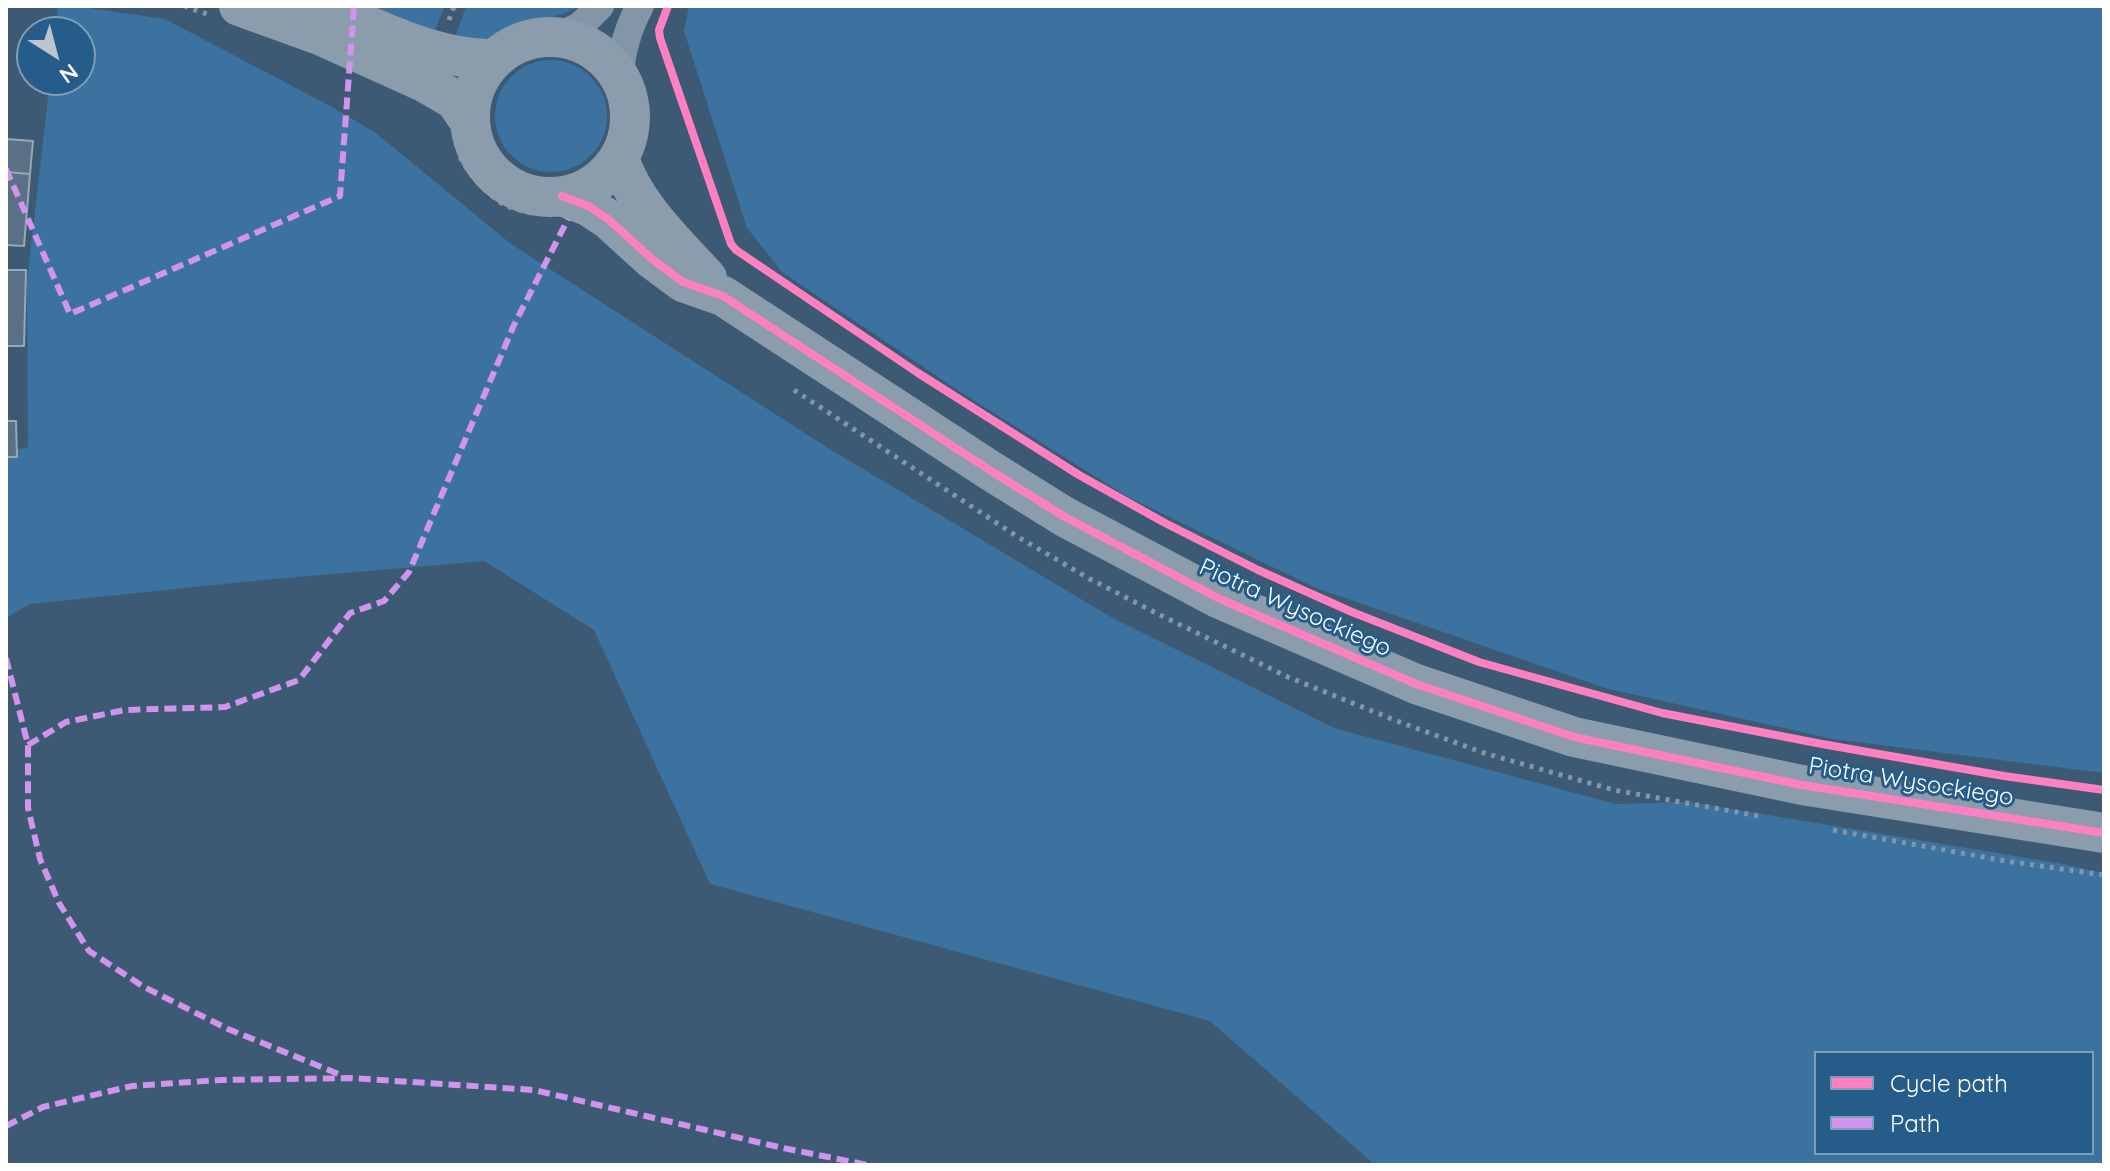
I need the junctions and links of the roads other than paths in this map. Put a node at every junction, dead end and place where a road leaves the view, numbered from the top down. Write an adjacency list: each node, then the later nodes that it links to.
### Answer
1 (239, 6): 8 (street)
2 (322, 6): 6 (street)
3 (600, 6): 5 (street)
4 (640, 6): 7 (street)
5 (557, 37): 6 (street); 7 (street)
6 (495, 59): 8 (street)
7 (620, 77): 9 (street)
8 (470, 122): 10 (street)
9 (619, 158): 10 (street); 11 (street, Piotra Wysockiego)
10 (562, 196): 11 (street, Piotra Wysockiego)
11 (723, 296): 12 (street, Piotra Wysockiego)
12 (2104, 833)

